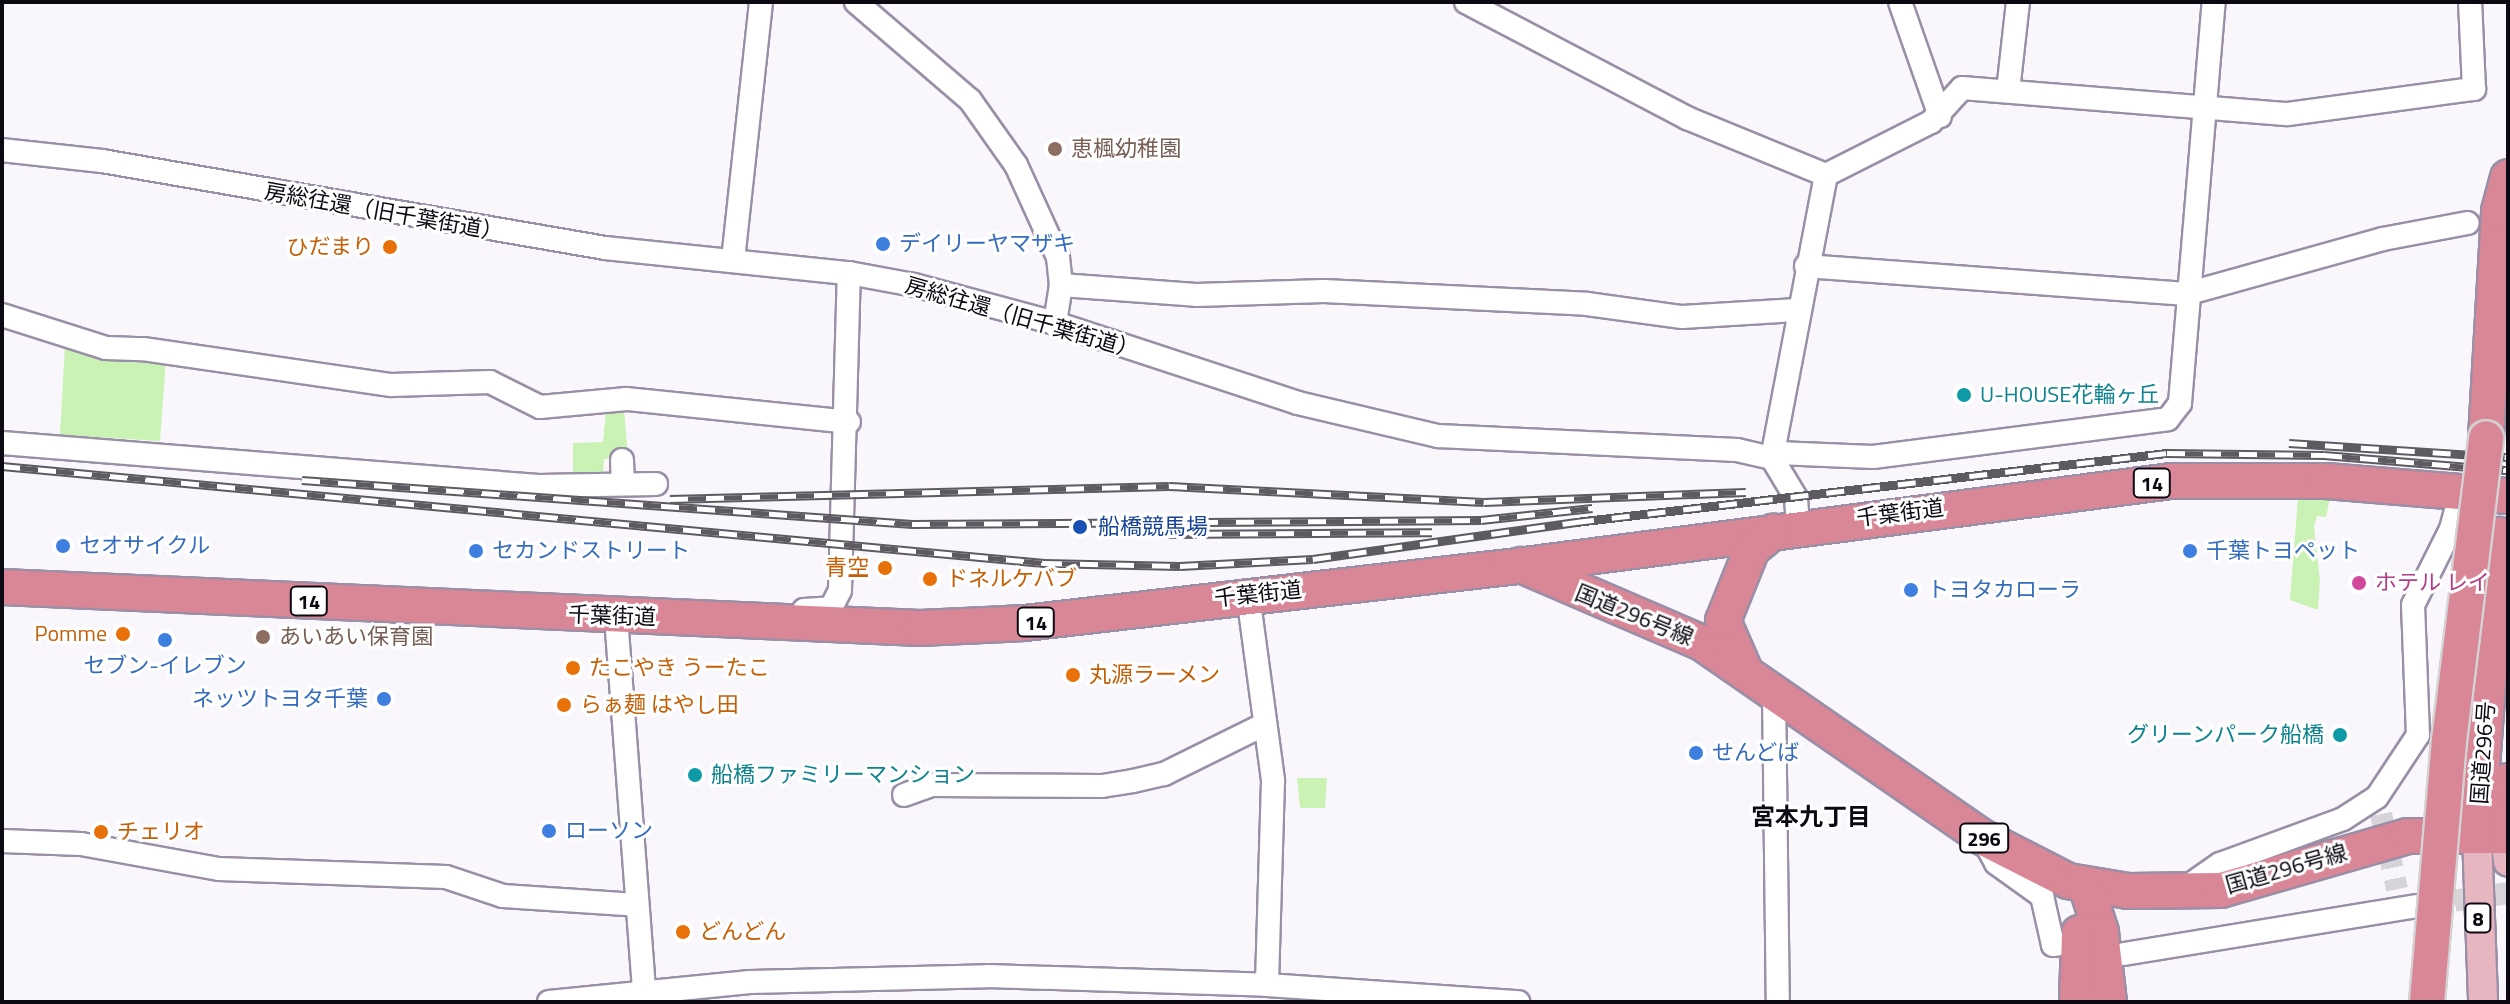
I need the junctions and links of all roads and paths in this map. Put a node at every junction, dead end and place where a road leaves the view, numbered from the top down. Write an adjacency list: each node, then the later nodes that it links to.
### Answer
1 (761, 2): 15 (street)
2 (1466, 2): 12 (street)
3 (1900, 2): 10 (street)
4 (2018, 2): 8 (street)
5 (2214, 2): 9 (street, 房総往還（旧千葉街道）)
6 (2470, 2): 9 (street)
7 (872, 5): 18 (street)
8 (2008, 91): 9 (street); 10 (street)
9 (2205, 108): 19 (street, 房総往還（旧千葉街道）)
10 (1940, 116): 12 (street)
11 (2, 150): 15 (street, 房総往還（旧千葉街道）)
12 (1826, 175): 16 (street)
13 (2508, 177): 25 (highway)
14 (2468, 223): 19 (street)
15 (733, 260): 17 (street, 房総往還（旧千葉街道）)
16 (1806, 266): 19 (street); 20 (street)
17 (849, 273): 22 (street, 房総往還（旧千葉街道）); 24 (street)
18 (1061, 285): 20 (street); 22 (street)
19 (2186, 294): 27 (street, 房総往還（旧千葉街道）)
20 (1797, 310): 27 (street)
21 (2, 315): 24 (street)
22 (1055, 323): 27 (street, 房総往還（旧千葉街道）)
23 (2508, 384): 25 (highway, 国道296号)
24 (849, 422): 38 (street)
25 (2496, 437): 46 (highway, 国道296号); 60 (highway, bridge)
26 (2, 443): 29 (street)
27 (1774, 455): 33 (street)
28 (622, 460): 29 (street)
29 (623, 484): 30 (street)
30 (656, 484)
31 (2461, 492): 32 (highway, 千葉街道 / 14); 33 (highway, 千葉街道 / 14); 48 (street)
32 (2508, 496)
33 (1786, 529): 34 (highway, 千葉街道 / 14); 39 (highway, 国道296号線)
34 (1521, 565): 36 (highway, 千葉街道 / 14); 39 (highway, 国道296号線 / 296)
35 (2, 587): 37 (highway, 千葉街道 / 14)
36 (1248, 595): 38 (highway, 千葉街道 / 14); 41 (street)
37 (616, 617): 38 (highway, 千葉街道 / 14); 50 (street)
38 (735, 619)
39 (1745, 671): 40 (highway, 国道296号線 / 296)
40 (1774, 691): 44 (highway, 国道296号線 / 296); 57 (street)
41 (1263, 725): 43 (street); 53 (street)
42 (2508, 781): 46 (highway, 国道296号)
43 (904, 795)
44 (1982, 837): 47 (highway, 国道296号線 / 296); 51 (street)
45 (2, 841): 50 (street)
46 (2497, 844): 48 (highway, 国道296号線 / 296); 61 (main road, 8)
47 (2086, 885): 48 (highway, 国道296号線 / 296); 58 (highway); 59 (highway)
48 (2180, 891)
49 (2405, 901): 52 (street)
50 (637, 905): 54 (street)
51 (2060, 944)
52 (2124, 954)
53 (1267, 985): 54 (street); 56 (street)
54 (644, 997): 55 (street)
55 (549, 1002)
56 (1518, 1002)
57 (1778, 1002)
58 (2077, 1002)
59 (2109, 1002)
60 (2427, 1002)
61 (2483, 1002)

